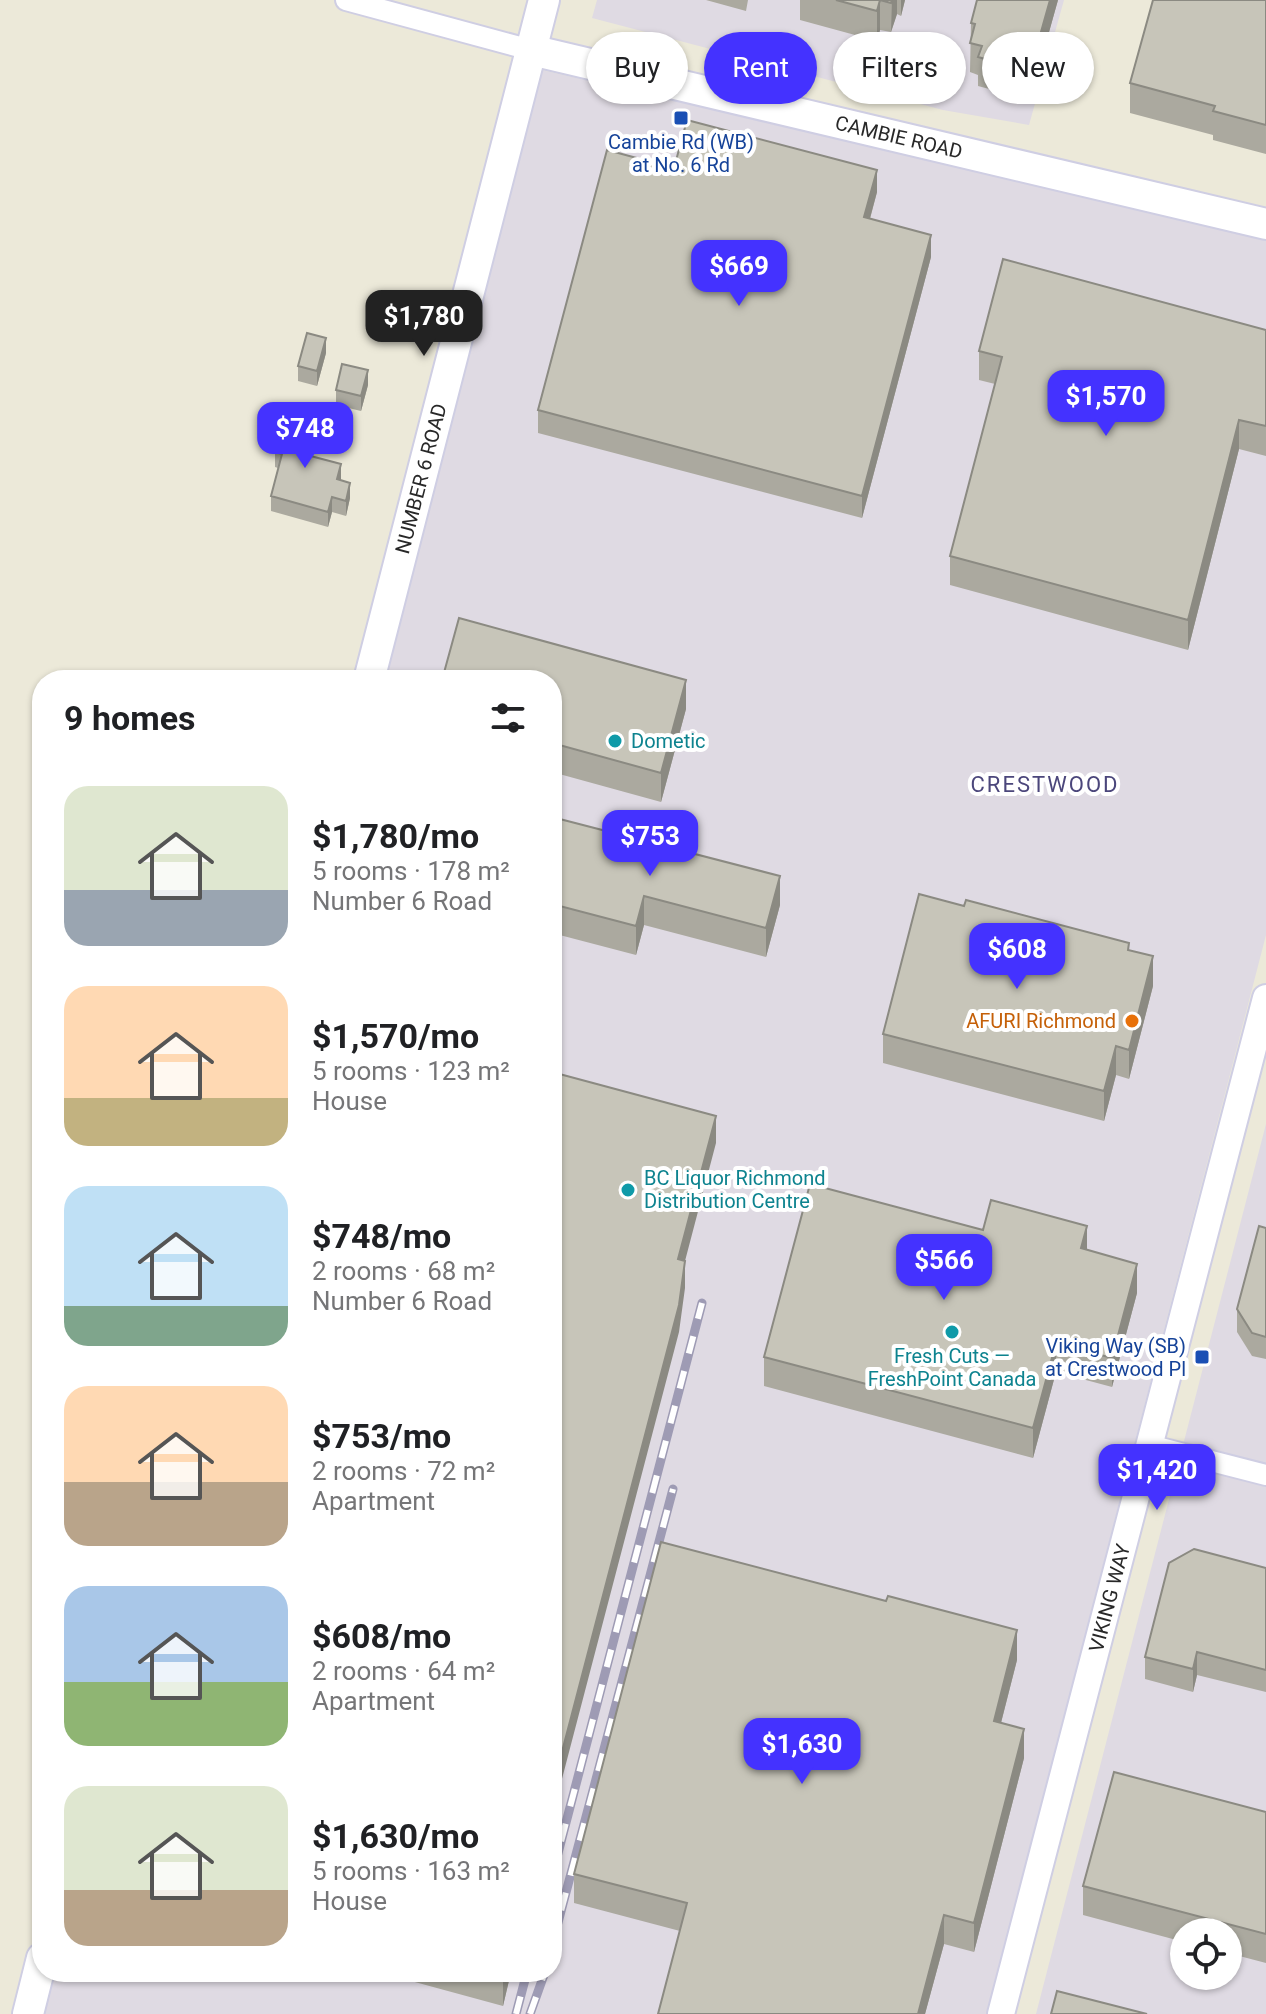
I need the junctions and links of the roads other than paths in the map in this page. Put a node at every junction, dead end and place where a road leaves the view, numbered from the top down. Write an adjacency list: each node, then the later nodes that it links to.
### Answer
1 (346, 0): 3 (street, CAMBIE ROAD)
2 (544, 0): 3 (main road, NUMBER 6 ROAD)
3 (531, 50): 4 (main road, CAMBIE ROAD); 5 (main road, NUMBER 6 ROAD)
4 (1266, 224)
5 (372, 670)
6 (1266, 998): 7 (street, VIKING WAY)
7 (1149, 1445): 8 (street); 11 (street, VIKING WAY)
8 (1266, 1475)
9 (36, 1982): 10 (main road)
10 (28, 2014)
11 (1001, 2014)

